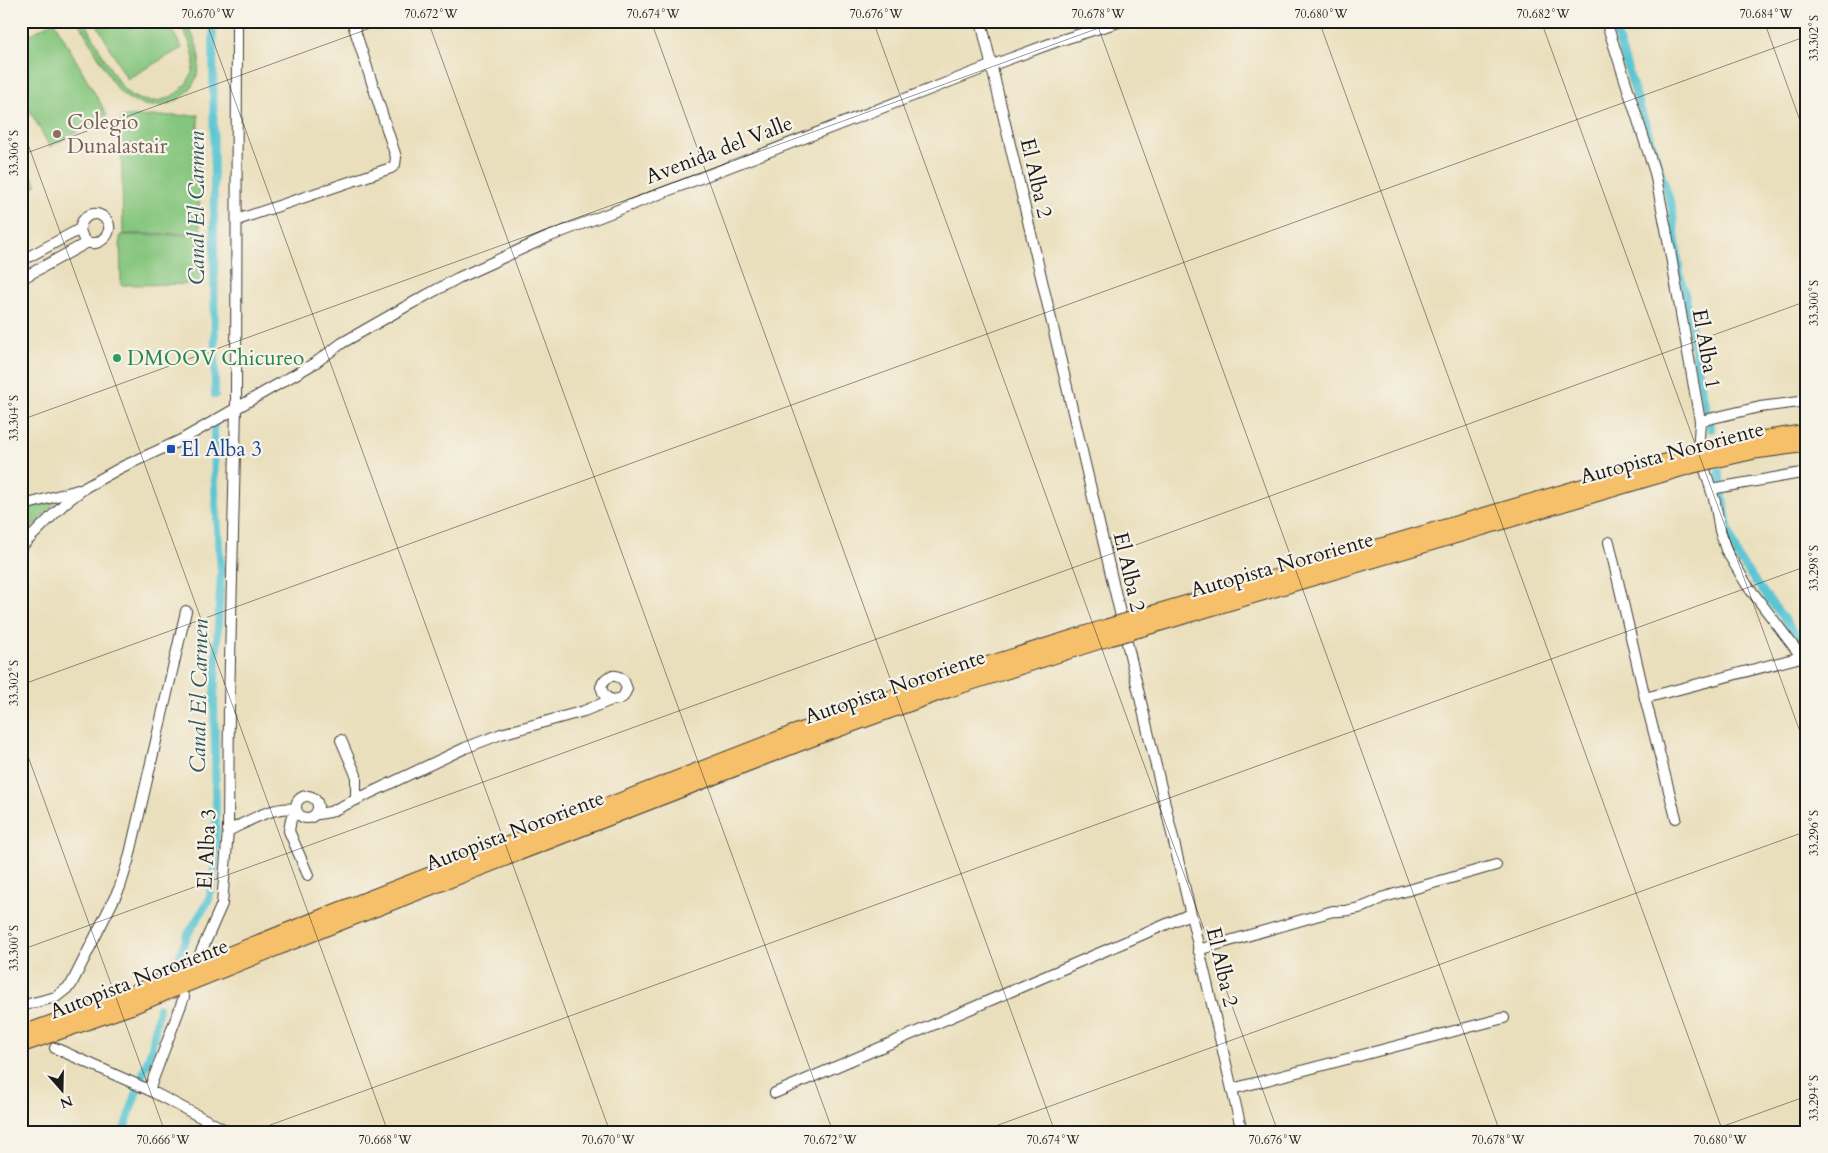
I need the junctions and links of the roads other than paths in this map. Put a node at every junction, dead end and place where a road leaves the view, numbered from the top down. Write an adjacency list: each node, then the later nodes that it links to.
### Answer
1 (237, 21): 7 (street, El Alba 3)
2 (352, 21): 7 (street)
3 (980, 21): 6 (street, El Alba 2)
4 (1122, 21): 6 (street, Avenida del Valle)
5 (1606, 21): 14 (street, El Alba 1)
6 (990, 66): 13 (street, Avenida del Valle); 37 (street, El Alba 2)
7 (237, 220): 13 (street, El Alba 3)
8 (80, 229): 9 (street); 9 (street); 10 (street)
9 (88, 242): 11 (street)
10 (21, 261)
11 (21, 280)
12 (1807, 401): 14 (street)
13 (236, 405): 19 (street, Avenida del Valle); 34 (street, El Alba 3)
14 (1705, 420): 20 (street, El Alba 1)
15 (1807, 432): 17 (highway, Autopista Nororiente)
16 (1807, 444): 17 (highway, Autopista Nororiente)
17 (1709, 455): 25 (highway, Autopista Nororiente, bridge)
18 (1807, 472): 20 (street)
19 (86, 488): 21 (street, Avenida del Valle); 23 (street, Avenida del Valle)
20 (1714, 488): 26 (street, El Alba 1)
21 (21, 506)
22 (1609, 542): 27 (street)
23 (21, 547)
24 (186, 611): 41 (street)
25 (1108, 633): 43 (highway, Autopista Nororiente); 44 (highway, Autopista Nororiente)
26 (1804, 660): 27 (street)
27 (1645, 698): 33 (street)
28 (611, 700): 30 (street)
29 (341, 740): 30 (street)
30 (356, 800): 32 (street)
31 (296, 811): 32 (street); 32 (street); 34 (street); 36 (street)
32 (318, 814)
33 (1676, 818)
34 (228, 831): 39 (street, El Alba 3)
35 (1496, 865): 38 (street)
36 (308, 875)
37 (1190, 914): 38 (street, El Alba 2); 48 (street)
38 (1198, 950): 47 (street, El Alba 2)
39 (200, 954)
40 (184, 998): 46 (street)
41 (21, 1006)
42 (1504, 1018): 47 (street)
43 (21, 1034)
44 (21, 1045)
45 (55, 1048): 46 (street)
46 (146, 1089): 49 (street)
47 (1232, 1090): 50 (street, El Alba 2)
48 (775, 1093)
49 (229, 1132)
50 (1242, 1132)

